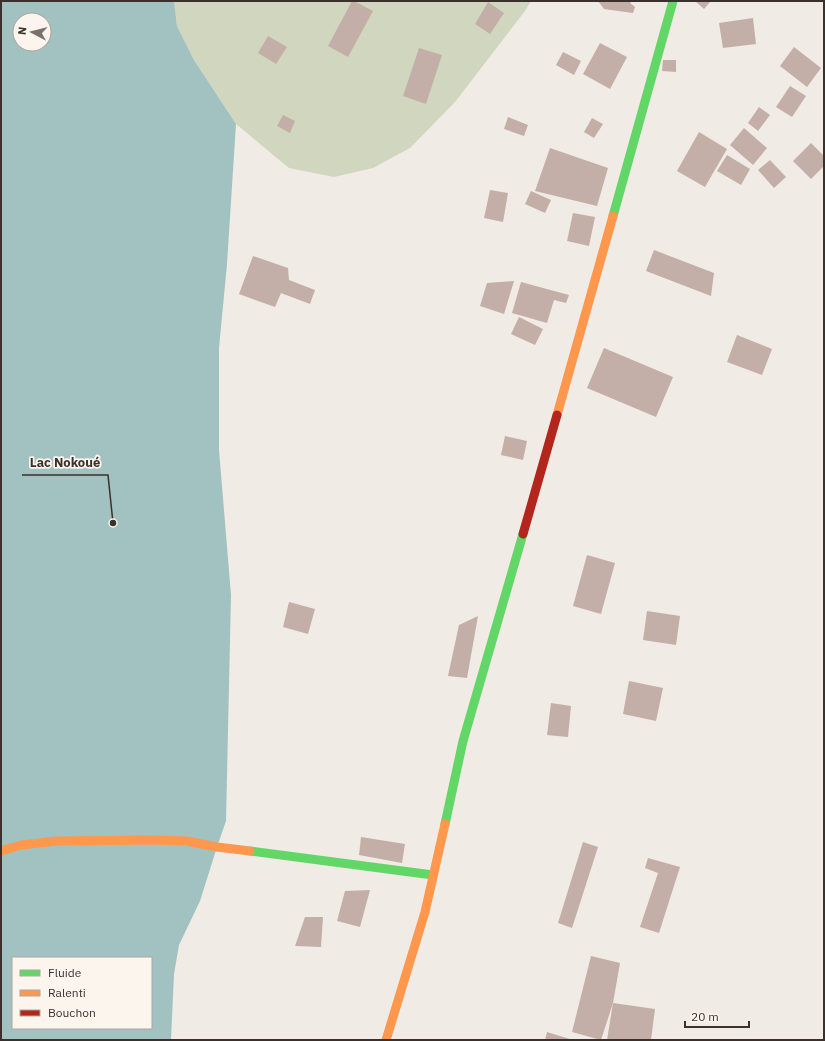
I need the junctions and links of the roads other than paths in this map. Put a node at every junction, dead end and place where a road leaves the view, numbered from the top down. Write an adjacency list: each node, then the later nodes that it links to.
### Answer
1 (673, 1): 3 (street)
2 (1, 851): 3 (street)
3 (434, 875): 4 (street)
4 (386, 1040)

